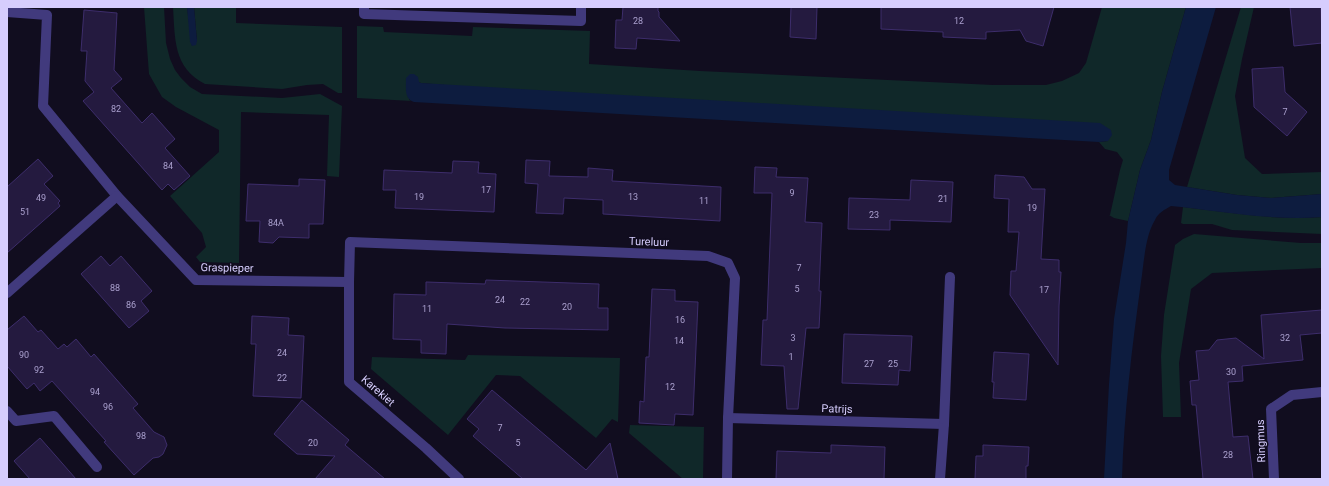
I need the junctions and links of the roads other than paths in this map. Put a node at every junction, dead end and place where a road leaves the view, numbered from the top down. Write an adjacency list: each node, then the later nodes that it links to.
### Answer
1 (364, 7): 2 (street)
2 (581, 7)
3 (7, 12): 4 (street, Graspieper)
4 (117, 196): 7 (street, Graspieper); 8 (street)
5 (350, 242): 7 (street, Karekiet); 11 (street, Tureluur)
6 (950, 277): 12 (street)
7 (349, 282): 14 (street, Karekiet)
8 (7, 293)
9 (1322, 392): 17 (street, Ringmus)
10 (7, 411): 13 (street)
11 (728, 418): 12 (street, Patrijs); 15 (street, Tureluur)
12 (944, 424): 16 (street)
13 (97, 467)
14 (459, 479)
15 (727, 479)
16 (940, 479)
17 (1274, 479)

